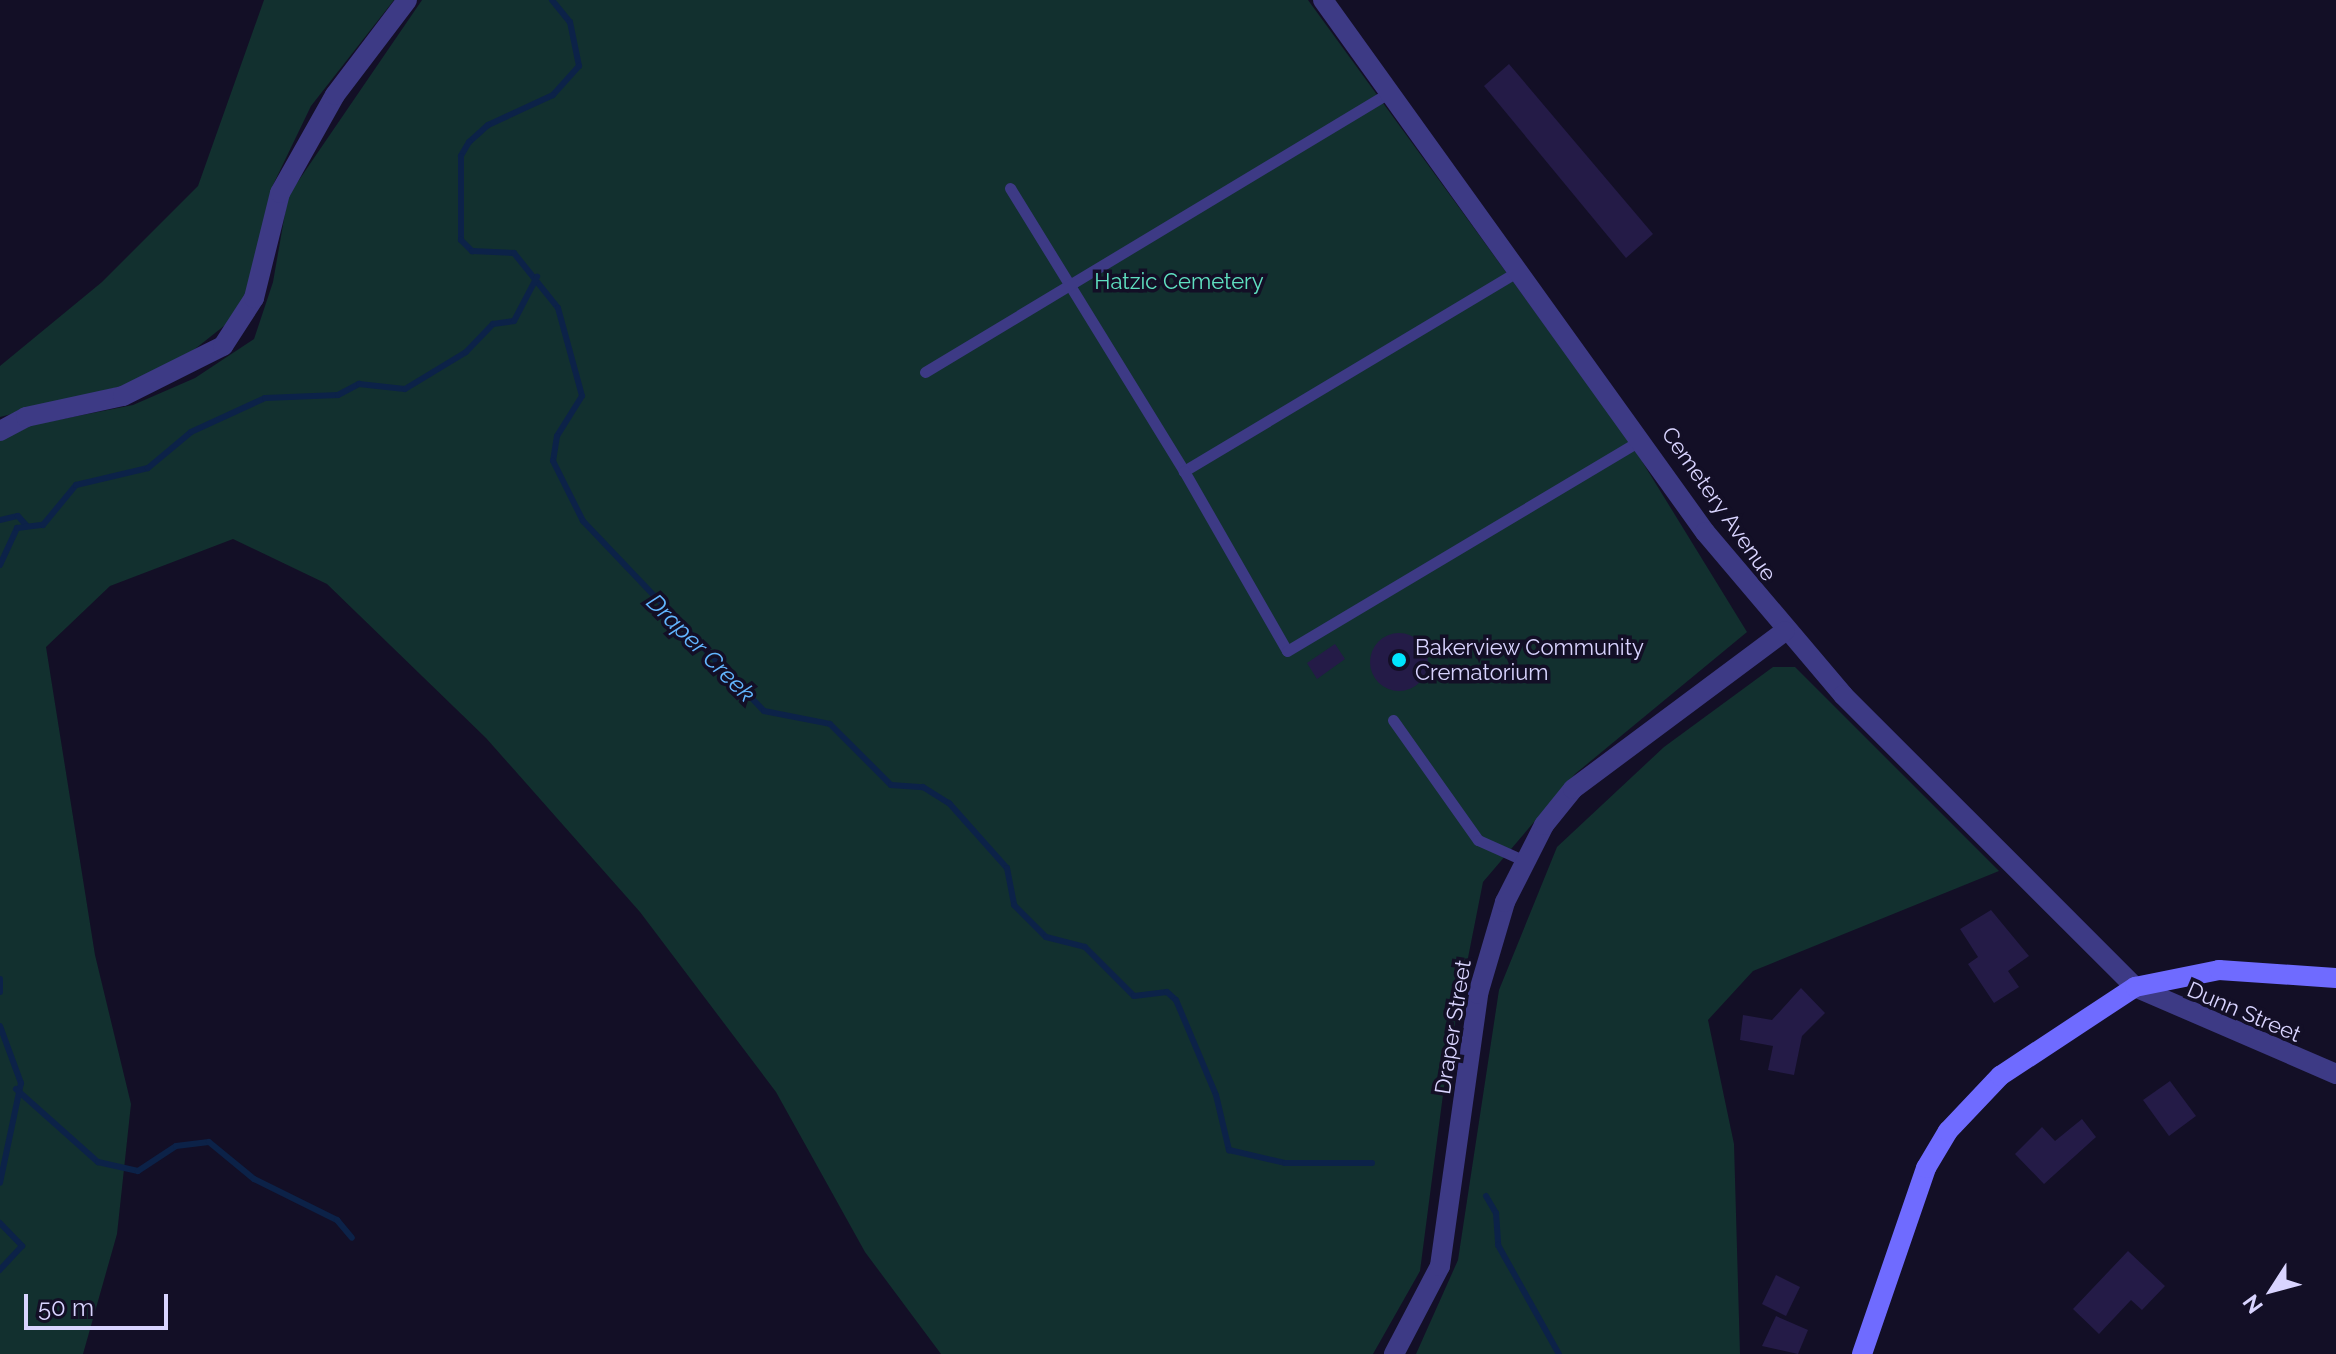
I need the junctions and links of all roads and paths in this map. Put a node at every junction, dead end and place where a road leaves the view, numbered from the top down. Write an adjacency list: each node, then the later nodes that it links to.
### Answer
1 (407, 0): 8 (street)
2 (1323, 0): 3 (street, Cemetery Avenue)
3 (1390, 92): 5 (street, Cemetery Avenue); 6 (lane)
4 (1010, 188): 6 (lane)
5 (1520, 270): 9 (street, Cemetery Avenue); 10 (lane)
6 (1067, 283): 7 (lane); 10 (lane)
7 (925, 372)
8 (0, 431)
9 (1643, 438): 10 (lane); 11 (street, Cemetery Avenue)
10 (1184, 471)
11 (1785, 631): 13 (street, Draper Street); 15 (street, Cemetery Avenue)
12 (1393, 720): 13 (lane)
13 (1525, 861): 17 (street, Draper Street)
14 (2336, 978): 15 (main road)
15 (2135, 987): 16 (street, Dunn Street); 18 (main road)
16 (2336, 1074)
17 (1394, 1354)
18 (1862, 1354)

